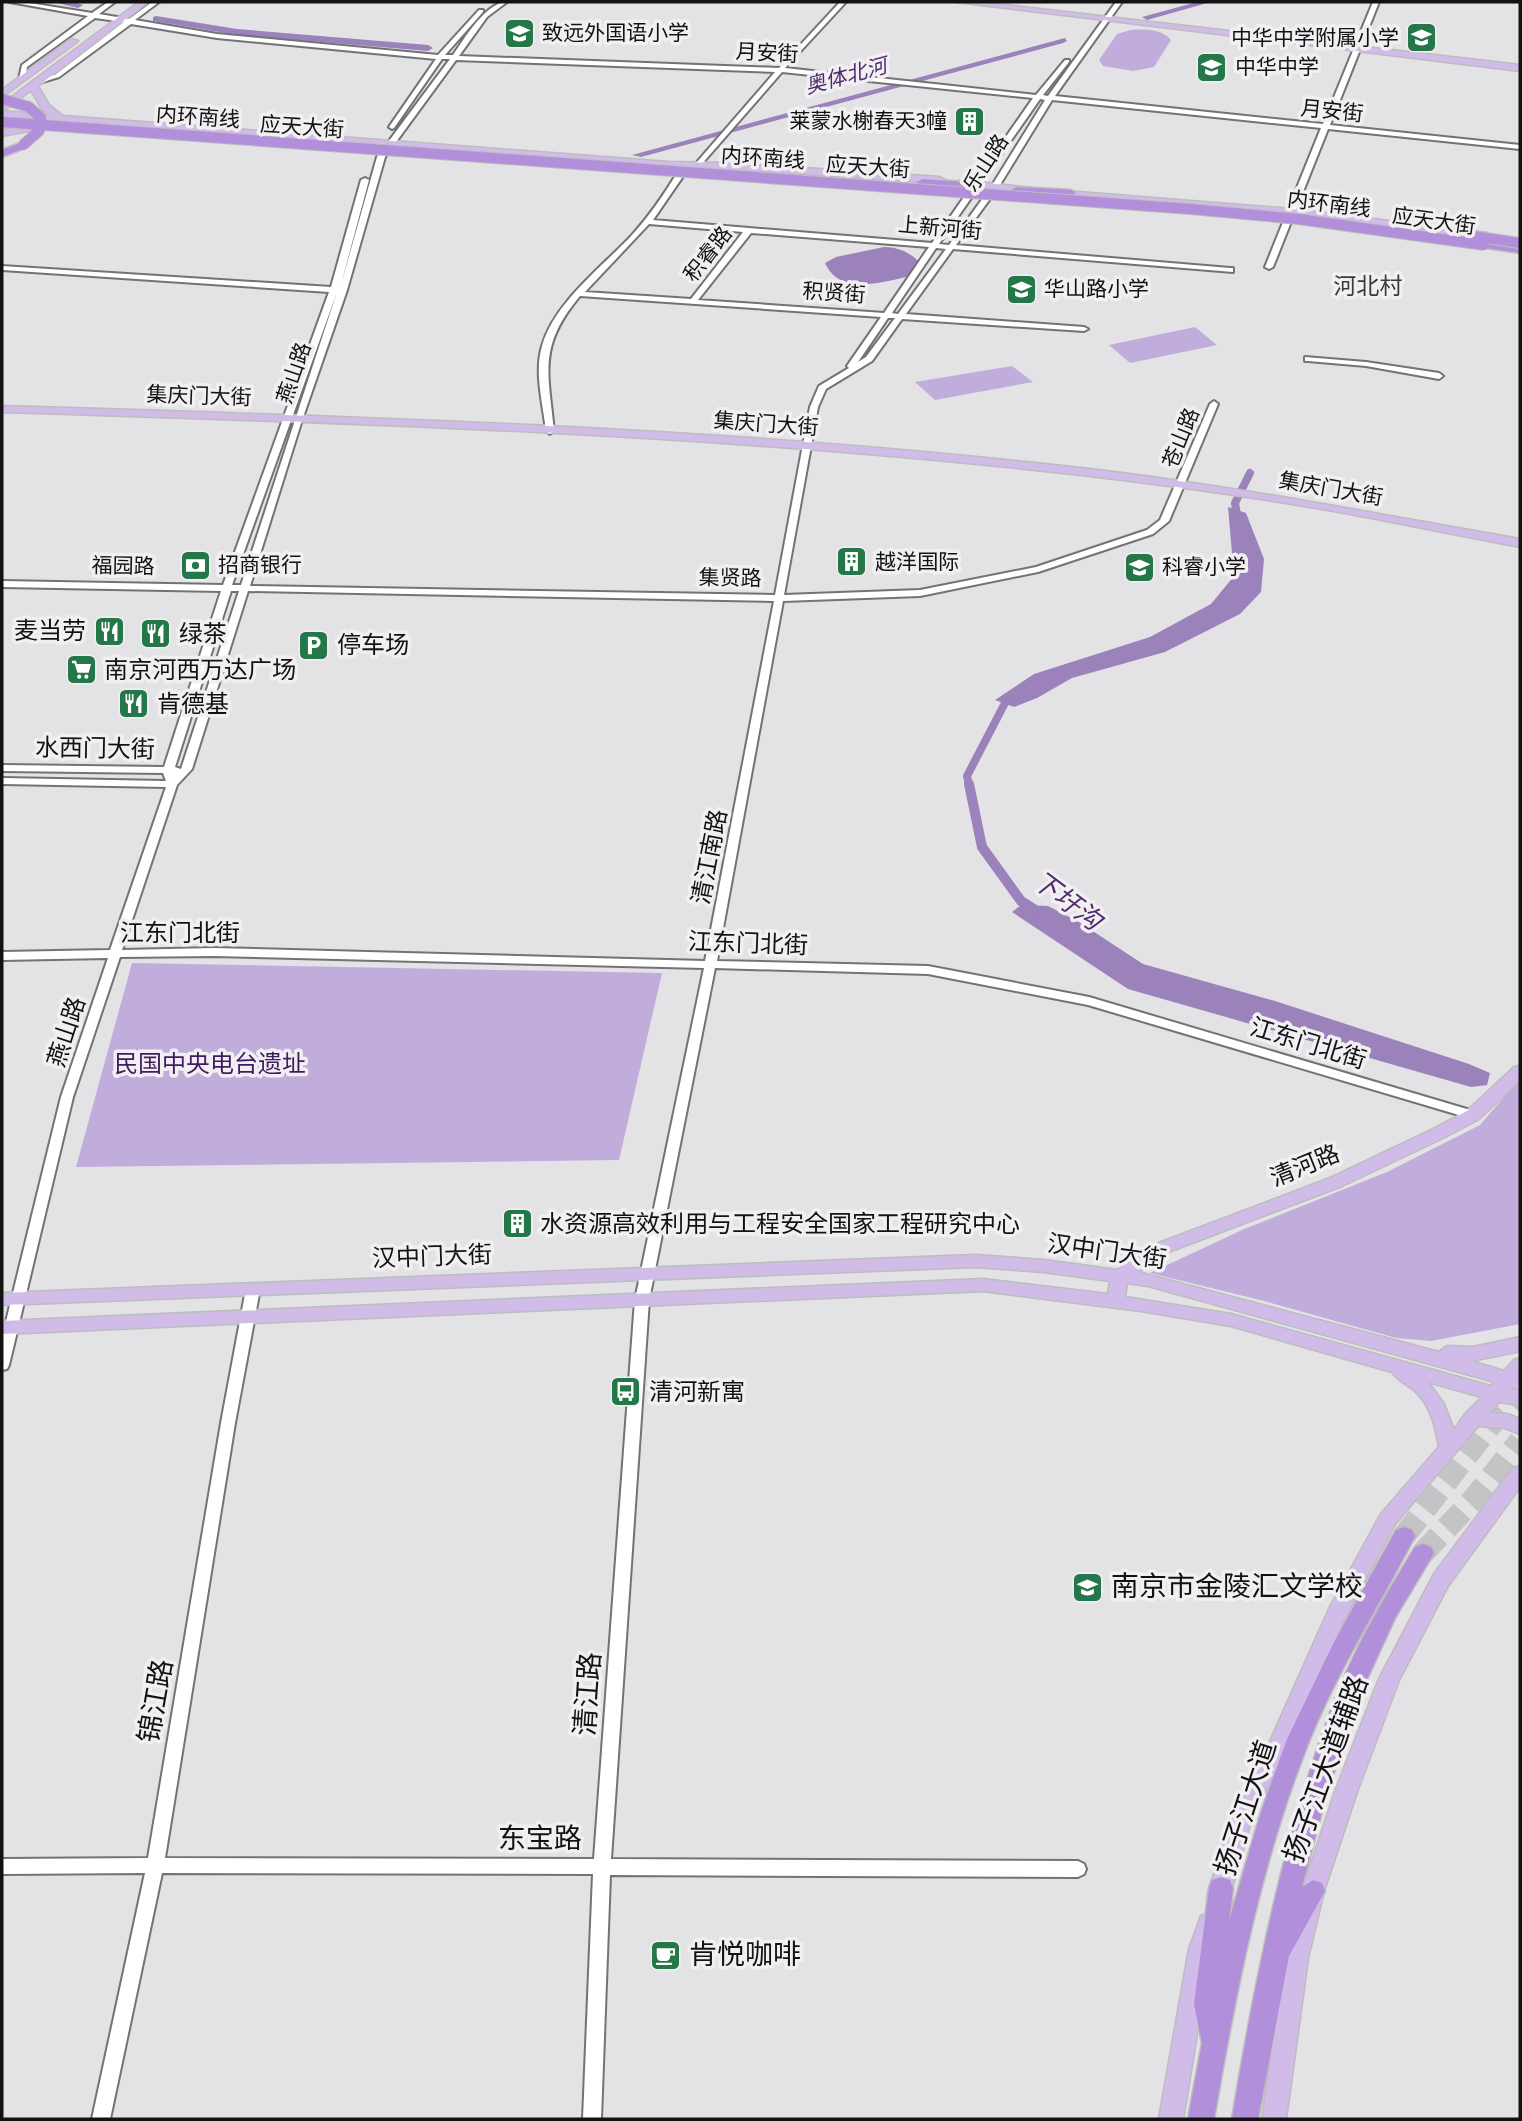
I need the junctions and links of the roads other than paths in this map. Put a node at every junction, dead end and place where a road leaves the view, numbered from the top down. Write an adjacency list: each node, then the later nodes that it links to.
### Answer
1 (13, 2): 15 (street, 月安街)
2 (29, 2): 15 (street)
3 (113, 2): 15 (street)
4 (126, 2): 15 (main road)
5 (144, 2): 17 (main road)
6 (156, 2): 17 (street)
7 (492, 2): 19 (street, 燕山路)
8 (504, 2): 20 (street, 燕山路)
9 (843, 2): 22 (street)
10 (961, 2): 16 (main road)
11 (1004, 2): 16 (main road)
12 (1111, 2): 16 (street, 乐山路)
13 (1119, 2): 16 (street, 乐山路)
14 (1378, 2): 18 (street)
15 (102, 15): 17 (street, 月安街); 23 (main road)
16 (1105, 16): 18 (main road); 26 (street, 乐山路); 28 (street, 乐山路)
17 (126, 19): 19 (street, 月安街); 24 (main road)
18 (1361, 48): 21 (main road); 34 (street)
19 (441, 55): 20 (street, 月安街); 38 (street, 燕山路)
20 (455, 56): 22 (street, 月安街); 38 (street, 燕山路)
21 (1520, 66)
22 (781, 68): 26 (street, 月安街); 33 (street)
23 (20, 81): 25 (main road); 27 (main road)
24 (35, 84): 29 (main road); 31 (main road)
25 (2, 87)
26 (1040, 96): 28 (street, 月安街); 44 (street, 乐山路)
27 (2, 97): 39 (highway, bridge)
28 (1051, 97): 34 (street, 月安街); 45 (street, 乐山路)
29 (2, 108)
30 (2, 118): 31 (main road, 应天大街); 32 (main road, 应天大街); 41 (highway, 内环南线, bridge)
31 (61, 119): 38 (main road, 应天大街)
32 (49, 126): 35 (main road); 38 (main road, 应天大街)
33 (732, 127): 36 (street)
34 (1330, 128): 37 (street, 月安街); 47 (street)
35 (2, 133)
36 (724, 136): 40 (street)
37 (1519, 144)
38 (383, 147): 41 (main road, 应天大街); 41 (main road, 应天大街); 58 (street, 燕山路)
39 (2, 154)
40 (701, 164): 41 (main road, 应天大街); 44 (main road, 应天大街)
41 (673, 168): 42 (highway, bridge); 44 (main road, 应天大街); 44 (main road, 应天大街); 48 (street); 49 (highway, 内环南线, bridge)
42 (920, 187): 44 (highway); 44 (highway)
43 (1016, 190): 45 (main road, 应天大街); 47 (main road, 应天大街); 49 (highway)
44 (969, 191): 45 (main road, 应天大街); 52 (street, 乐山路)
45 (990, 192): 46 (main road, 应天大街); 53 (street, 乐山路)
46 (1003, 197): 47 (main road, 应天大街); 49 (highway, bridge)
47 (1293, 217): 51 (main road, 应天大街); 54 (main road, 应天大街); 56 (street)
48 (648, 222): 50 (street, 上新河街); 59 (street)
49 (1364, 225): 51 (highway, 内环南线, bridge); 54 (highway, 内环南线, bridge)
50 (750, 230): 52 (street, 上新河街); 60 (street, 积睿路)
51 (1520, 242)
52 (935, 245): 53 (street, 上新河街); 61 (street, 乐山路)
53 (950, 246): 57 (street, 上新河街); 62 (street, 乐山路)
54 (1520, 251)
55 (2, 268): 58 (street)
56 (1269, 268)
57 (1230, 270)
58 (339, 290): 70 (street, 燕山路)
59 (580, 294): 60 (street, 积贤街); 71 (street)
60 (694, 300): 61 (street, 积贤街)
61 (886, 314): 62 (street, 积贤街); 65 (street, 乐山路)
62 (901, 315): 63 (street, 积贤街); 65 (street, 乐山路)
63 (1084, 329)
64 (1308, 359): 66 (street)
65 (850, 369): 72 (street, 乐山路)
66 (1439, 376)
67 (1214, 404): 73 (street, 苍山路)
68 (2, 409): 70 (main road, 集庆门大街)
69 (2, 414): 70 (main road, 集庆门大街)
70 (293, 421): 71 (main road, 集庆门大街); 76 (street, 燕山路); 77 (street, 燕山路)
71 (550, 431): 72 (main road, 集庆门大街)
72 (807, 447): 73 (main road, 集庆门大街); 78 (street, 清江南路)
73 (1181, 486): 74 (main road, 集庆门大街); 78 (street, 集贤路)
74 (1520, 543)
75 (2, 584): 76 (street, 福园路)
76 (228, 587): 77 (street, 福园路); 79 (street, 燕山路)
77 (244, 587): 78 (street, 集贤路); 80 (street, 燕山路)
78 (781, 598): 88 (street, 清江南路)
79 (215, 626): 80 (street); 83 (street, 燕山路)
80 (232, 626): 82 (street, 燕山路)
81 (2, 768): 83 (street, 水西门大街)
82 (187, 769): 83 (street, 水西门大街); 85 (street, 燕山路)
83 (168, 771): 85 (street)
84 (2, 781): 85 (street, 水西门大街)
85 (172, 784): 86 (street, 燕山路)
86 (115, 954): 87 (street, 江东门北街); 88 (street, 江东门北街); 94 (street, 燕山路)
87 (2, 956)
88 (710, 964): 90 (street, 江东门北街); 91 (street, 清江南路)
89 (1520, 1071): 90 (main road, 清河路)
90 (1473, 1115): 92 (main road, 清河路)
91 (646, 1273): 92 (main road, 汉中门大街); 93 (main road, 汉中门大街); 95 (street, 清江路)
92 (1120, 1276): 96 (main road); 100 (main road, 汉中门大街)
93 (254, 1289): 94 (main road, 汉中门大街); 97 (street, 锦江路)
94 (9, 1298): 98 (street)
95 (642, 1300): 96 (main road, 汉中门大街); 97 (main road, 汉中门大街); 112 (street, 清江路)
96 (1116, 1301): 101 (main road, 汉中门大街)
97 (249, 1317): 98 (main road, 汉中门大街); 111 (street, 锦江路)
98 (6, 1328): 102 (street)
99 (1520, 1345): 100 (main road)
100 (1416, 1352): 103 (main road, 汉中门大街)
101 (1384, 1362): 103 (main road, 汉中门大街); 107 (main road)
102 (2, 1365)
103 (1511, 1380): 104 (main road, 汉中门大街); 105 (main road, 扬子江大道辅路)
104 (1520, 1398)
105 (1471, 1419): 106 (main road); 107 (main road, 扬子江大道辅路)
106 (1520, 1427)
107 (1448, 1448): 115 (main road, 扬子江大道辅路)
108 (1520, 1473): 116 (main road, 扬子江大道辅路)
109 (1404, 1536): 118 (highway, 扬子江大道)
110 (1423, 1553): 117 (highway)
111 (155, 1865): 112 (street, 东宝路); 113 (street, 东宝路); 119 (street, 锦江路)
112 (602, 1865): 114 (street, 东宝路); 120 (street, 清江路)
113 (2, 1867)
114 (1078, 1869)
115 (1221, 1888): 118 (highway); 121 (main road, 扬子江大道辅路)
116 (1313, 1891): 117 (highway); 124 (main road, 扬子江大道辅路)
117 (1275, 1962): 123 (highway)
118 (1212, 2050): 122 (highway, 扬子江大道)
119 (101, 2119)
120 (592, 2119)
121 (1171, 2119)
122 (1201, 2119)
123 (1245, 2119)
124 (1273, 2119)

